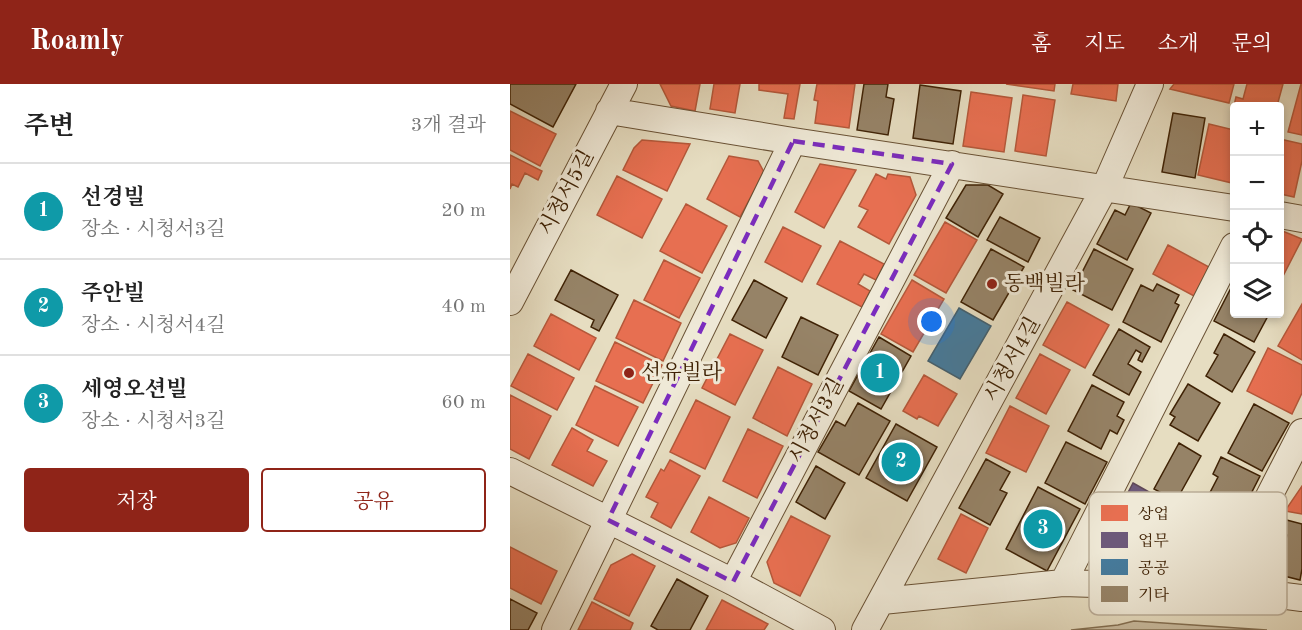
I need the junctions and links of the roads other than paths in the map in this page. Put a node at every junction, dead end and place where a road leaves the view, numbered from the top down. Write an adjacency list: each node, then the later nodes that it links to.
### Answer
1 (624, 84): 3 (street, 시청서5길)
2 (1150, 84): 6 (street, 시청서4길)
3 (609, 111): 4 (street); 11 (street, 시청서5길)
4 (793, 141): 5 (street); 16 (street)
5 (951, 164): 6 (street); 18 (street, 시청서3길)
6 (1105, 188): 7 (street); 23 (street, 시청서4길)
7 (1230, 207)
8 (1284, 216): 9 (street)
9 (1302, 219)
10 (1230, 254): 14 (street)
11 (510, 302)
12 (1299, 444): 15 (street)
13 (510, 471): 16 (street)
14 (1109, 492)
15 (1273, 492)
16 (608, 520): 18 (street); 24 (street)
17 (1089, 532): 19 (street)
18 (733, 582): 25 (street)
19 (1063, 583): 20 (street); 23 (street)
20 (1089, 584)
21 (1287, 596): 22 (street)
22 (1302, 598)
23 (882, 601): 26 (street, 시청서4길)
24 (555, 630)
25 (822, 630)
26 (865, 630)

